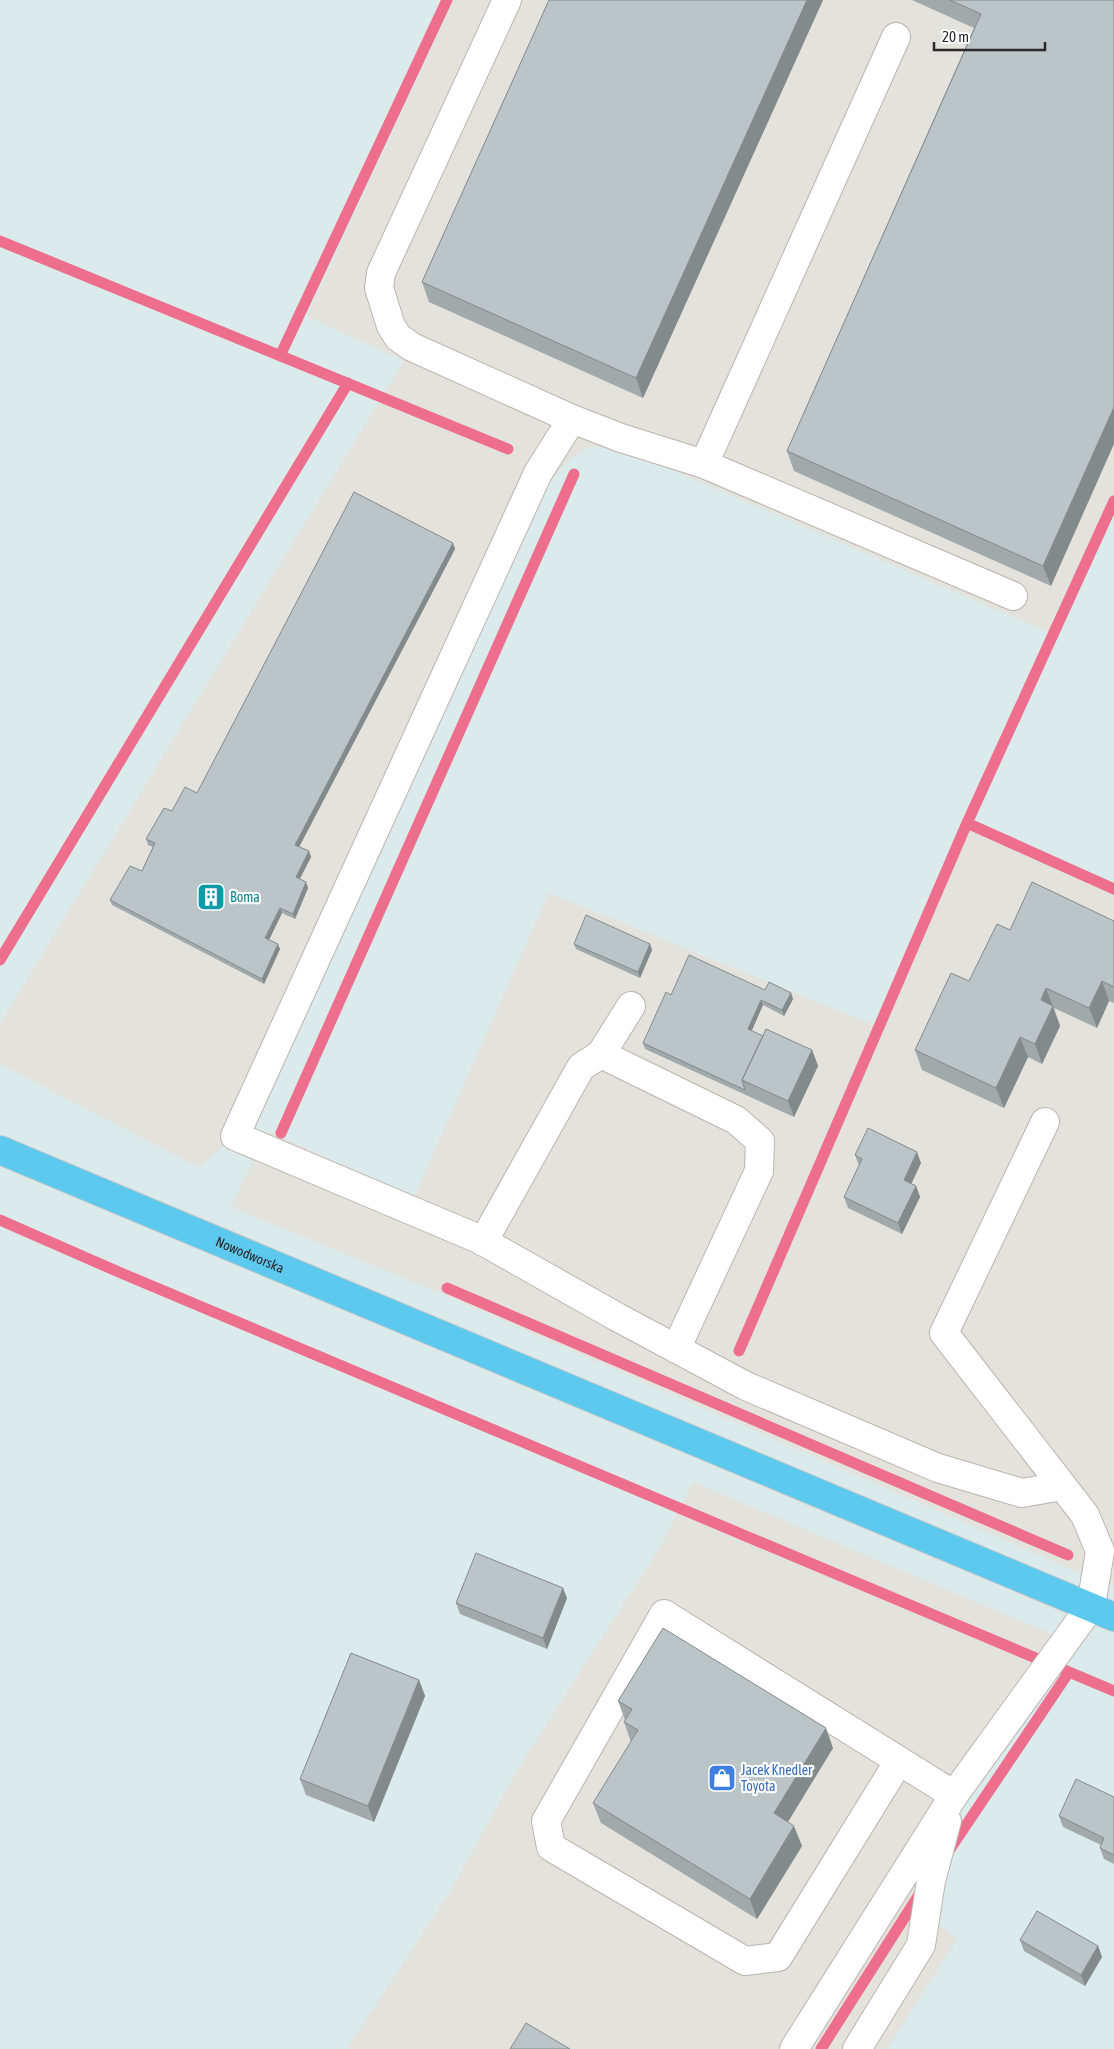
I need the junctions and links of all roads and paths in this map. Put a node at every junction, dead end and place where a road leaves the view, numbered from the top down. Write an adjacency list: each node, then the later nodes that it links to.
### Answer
1 (507, 0): 3 (lane)
2 (896, 37): 4 (lane)
3 (572, 419): 4 (lane); 10 (lane)
4 (704, 464): 5 (lane)
5 (1013, 596)
6 (631, 1006): 7 (lane)
7 (601, 1054): 10 (lane); 11 (lane)
8 (1045, 1122): 12 (lane)
9 (0, 1150): 13 (main road, Nowodworska)
10 (483, 1242): 11 (lane)
11 (676, 1349): 12 (lane)
12 (1062, 1486): 13 (lane)
13 (1102, 1612): 15 (lane)
14 (899, 1761): 14 (lane); 15 (lane)
15 (954, 1795): 16 (lane); 17 (lane)
16 (794, 2049)
17 (857, 2049)

